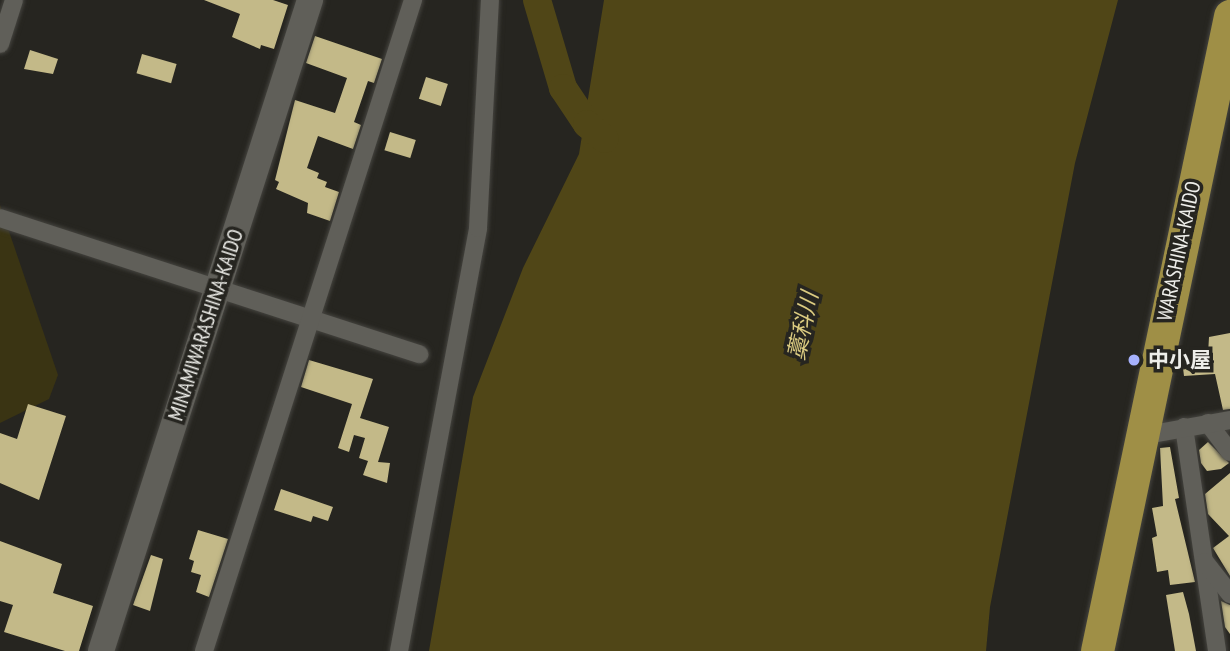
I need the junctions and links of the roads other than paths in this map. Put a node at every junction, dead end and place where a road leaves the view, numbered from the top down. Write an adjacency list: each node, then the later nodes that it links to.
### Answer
1 (14, 0): 6 (street)
2 (310, 0): 9 (main road, MINAMIWARASHINA-KAIDO)
3 (413, 0): 10 (street)
4 (490, 0): 21 (street)
5 (1230, 16): 7 (highway, WARASHINA-KAIDO)
6 (0, 44)
7 (1221, 101): 15 (highway, WARASHINA-KAIDO)
8 (0, 218): 9 (street)
9 (218, 289): 10 (street); 19 (main road, MINAMIWARASHINA-KAIDO)
10 (314, 320): 11 (street); 20 (street)
11 (419, 354)
12 (1230, 420): 13 (street)
13 (1208, 423): 14 (street); 16 (street)
14 (1184, 427): 15 (street); 17 (street)
15 (1140, 436): 22 (highway, WARASHINA-KAIDO)
16 (1230, 452)
17 (1203, 560): 18 (street); 23 (street)
18 (1230, 594)
19 (101, 651)
20 (204, 651)
21 (399, 651)
22 (1097, 651)
23 (1217, 651)

